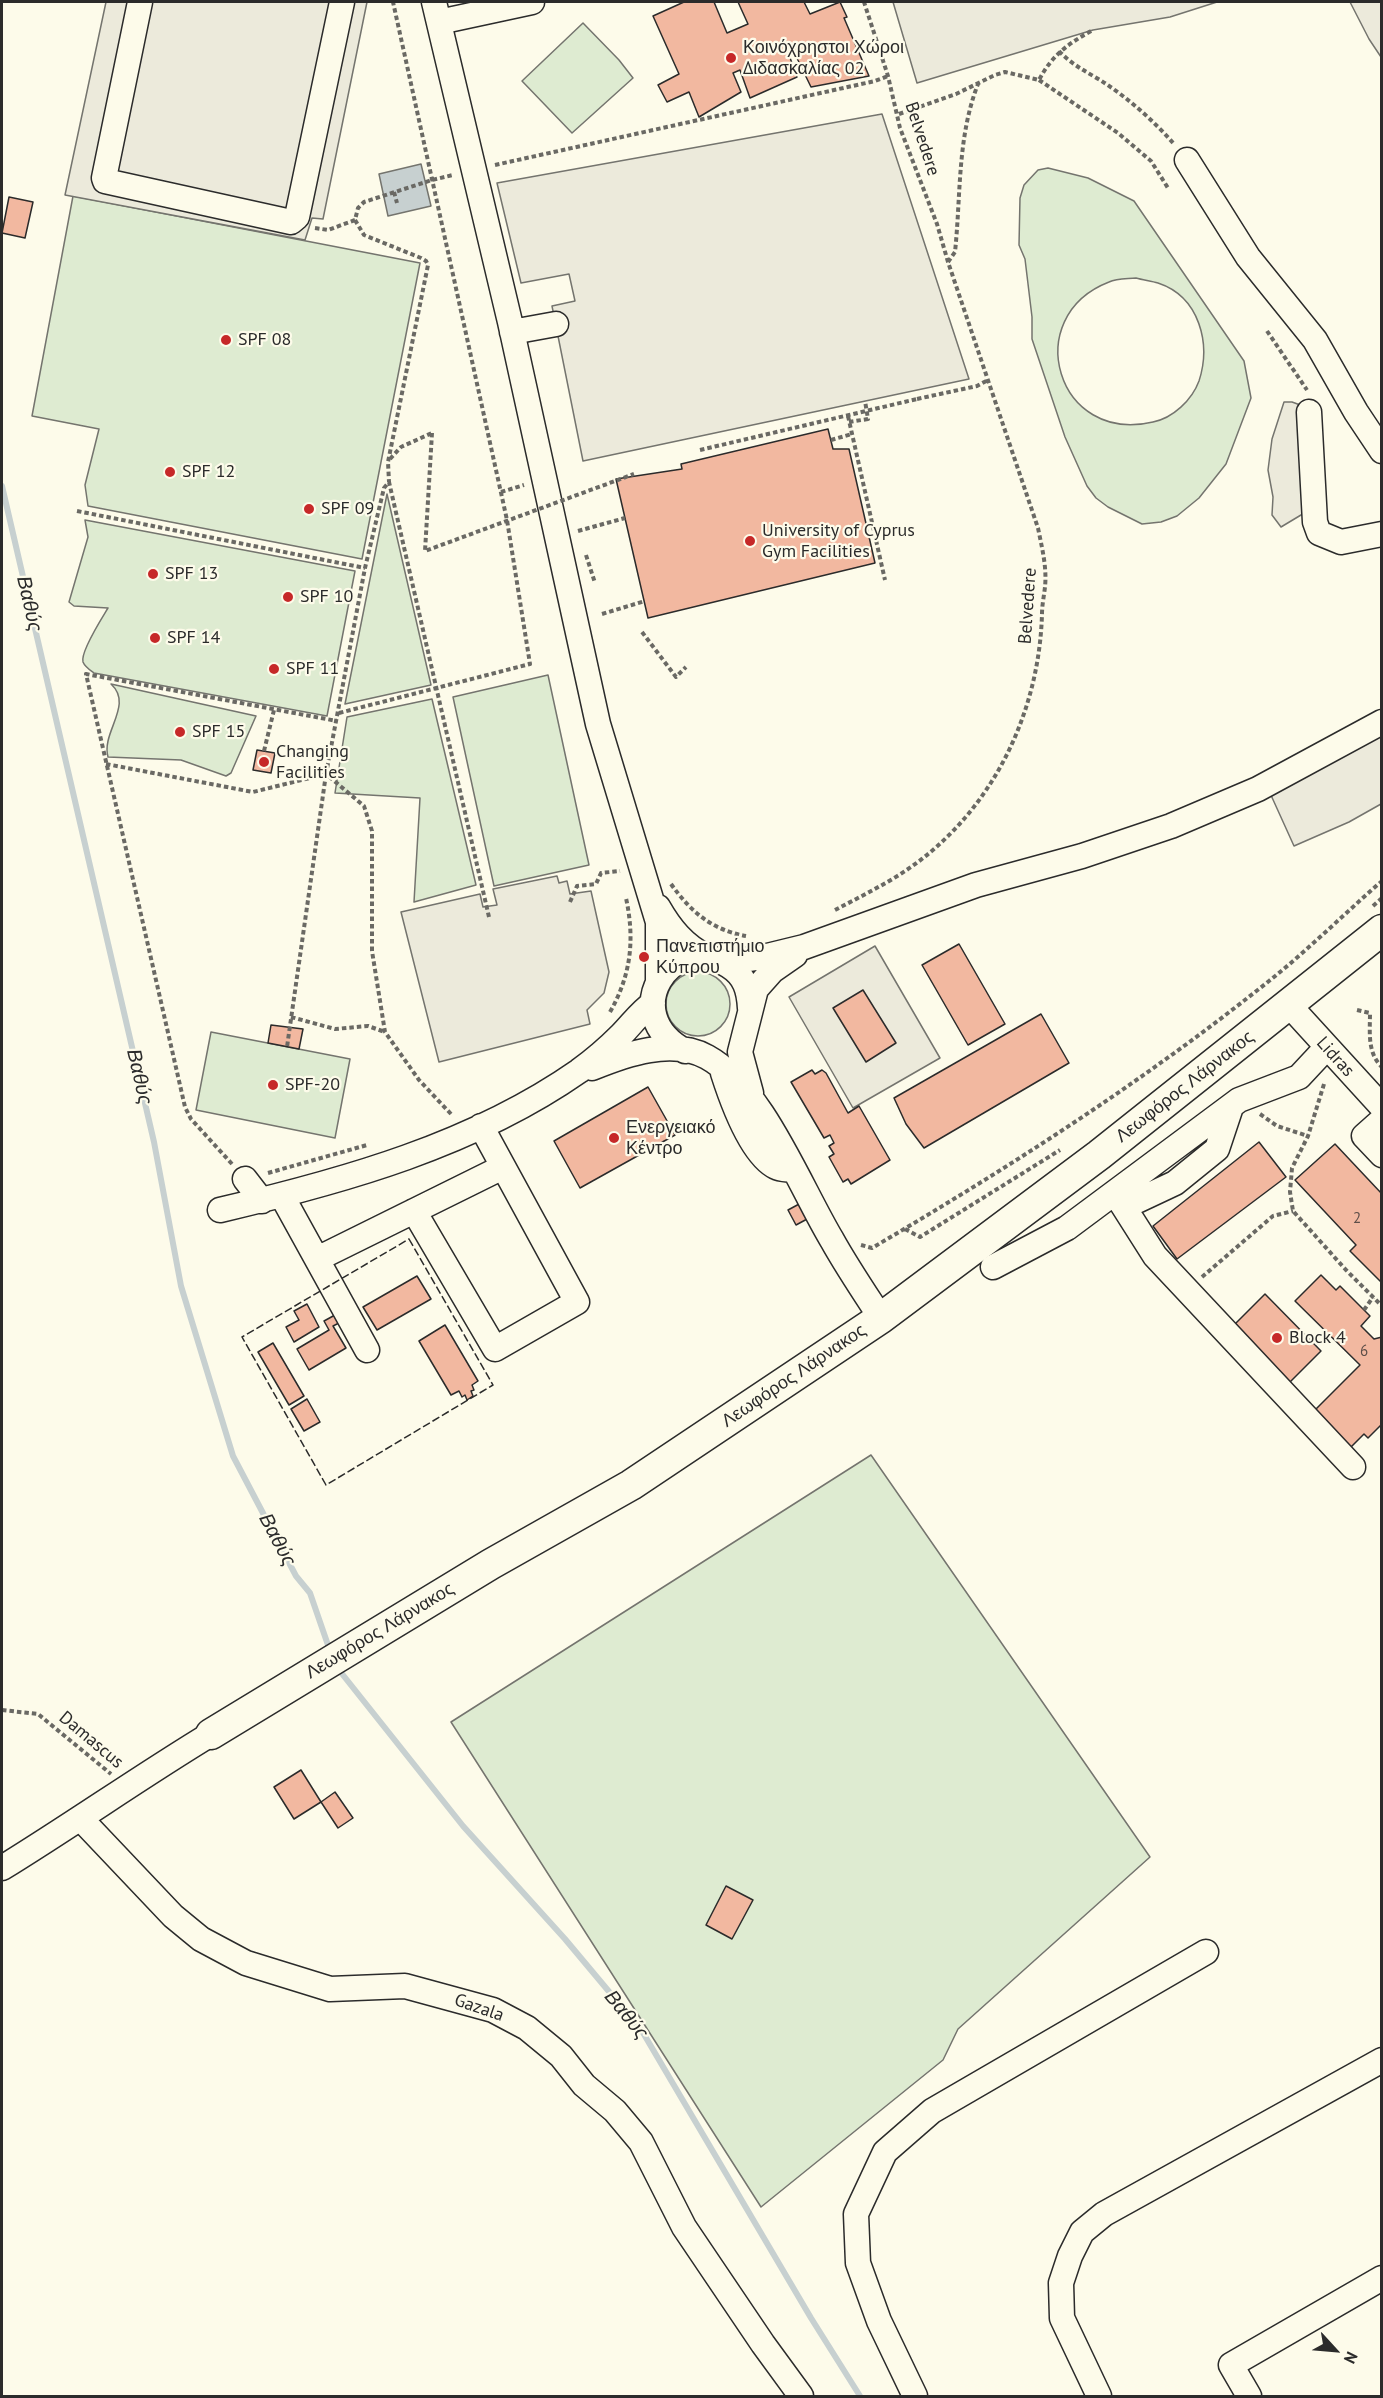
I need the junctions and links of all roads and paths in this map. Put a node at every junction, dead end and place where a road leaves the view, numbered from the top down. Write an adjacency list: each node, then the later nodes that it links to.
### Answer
1 (140, 2): 20 (street)
2 (342, 2): 20 (street)
3 (393, 2): 15 (path)
4 (532, 2): 6 (street)
5 (864, 2): 9 (path, Belvedere)
6 (437, 12): 14 (street)
7 (1093, 30): 8 (path)
8 (1059, 51): 10 (path); 13 (path)
9 (888, 76): 12 (path, Belvedere); 14 (path)
10 (1039, 80): 11 (path); 16 (path)
11 (978, 83): 12 (path); 21 (path)
12 (899, 114): 21 (path, Belvedere)
13 (1187, 160): 32 (street)
14 (463, 173): 15 (path); 23 (street)
15 (432, 180): 17 (path); 48 (path)
16 (1168, 188)
17 (394, 192): 18 (path); 19 (path)
18 (397, 203)
19 (355, 220): 20 (path); 33 (path)
20 (295, 221)
21 (948, 262): 24 (path, Belvedere)
22 (556, 324): 23 (street)
23 (512, 332): 58 (street)
24 (988, 381): 27 (path, bridge); 60 (path, Belvedere)
25 (865, 401): 28 (path)
26 (1309, 412): 41 (street)
27 (848, 416): 28 (path); 31 (path, bridge)
28 (849, 422): 29 (path)
29 (852, 434): 30 (path); 43 (path)
30 (831, 440)
31 (700, 450)
32 (1382, 451)
33 (388, 462): 34 (path, bridge); 35 (path)
34 (634, 474)
35 (389, 482): 42 (path); 48 (path)
36 (568, 493): 37 (path)
37 (571, 503)
38 (77, 511): 42 (path)
39 (625, 518): 40 (path)
40 (576, 523)
41 (1382, 534)
42 (364, 568): 50 (path)
43 (885, 580)
44 (645, 600): 45 (path)
45 (602, 614)
46 (642, 632): 47 (path)
47 (686, 667)
48 (437, 688): 50 (path); 61 (path)
49 (274, 710): 51 (path); 53 (path); 54 (path)
50 (339, 713): 51 (path)
51 (337, 722): 55 (path)
52 (1382, 722): 64 (street)
53 (264, 751)
54 (106, 764): 55 (path); 92 (path)
55 (326, 774): 70 (path); 72 (path)
56 (620, 872): 59 (path)
57 (1382, 881): 98 (path)
58 (645, 882): 63 (path); 65 (street); 66 (street); 71 (path)
59 (570, 902)
60 (831, 912)
61 (489, 917)
62 (1382, 930): 67 (main road, Λεωφόρος Λάρνακος)
63 (754, 937)
64 (813, 944): 65 (street); 69 (street)
65 (715, 960): 66 (street); 69 (street)
66 (655, 992): 75 (street); 78 (street)
67 (1289, 1005): 74 (street, Lidras); 105 (main road, Λεωφόρος Λάρνακος)
68 (1357, 1010): 76 (path)
69 (749, 1016): 75 (street); 83 (street)
70 (291, 1017): 72 (path); 73 (path)
71 (606, 1019)
72 (385, 1032): 82 (path)
73 (287, 1047)
74 (1331, 1051): 79 (street); 80 (street, Lidras); 87 (path)
75 (692, 1052): 77 (street); 78 (street)
76 (1382, 1067)
77 (722, 1068): 83 (street); 91 (street)
78 (570, 1077): 86 (street)
79 (1235, 1104): 87 (path); 94 (street)
80 (1382, 1107)
81 (459, 1111): 82 (path)
82 (451, 1114): 84 (path)
83 (761, 1114): 91 (street)
84 (443, 1118)
85 (1382, 1120): 89 (street)
86 (481, 1126): 90 (street); 93 (street)
87 (1308, 1136): 97 (path)
88 (378, 1142): 92 (path)
89 (1382, 1155)
90 (503, 1167): 96 (street); 96 (street)
91 (794, 1170): 105 (street)
92 (245, 1179): 93 (street)
93 (272, 1198): 95 (street); 99 (street)
94 (1120, 1200): 100 (street); 101 (street)
95 (220, 1210)
96 (414, 1211): 99 (street)
97 (1293, 1211): 101 (path); 102 (path)
98 (855, 1238)
99 (317, 1259): 106 (street)
100 (993, 1267)
101 (1188, 1289): 107 (street)
102 (1373, 1297): 103 (path); 104 (path)
103 (1382, 1306)
104 (1364, 1310)
105 (881, 1318): 109 (main road, Λεωφόρος Λάρνακος)
106 (367, 1350)
107 (1353, 1467)
108 (2, 1710): 110 (path, Damascus)
109 (211, 1734): 110 (street, Λεωφόρος Λάρνακος)
110 (127, 1788): 111 (street)
111 (81, 1819): 112 (street); 116 (street, Gazala)
112 (2, 1868)
113 (1206, 1952): 117 (street)
114 (1379, 2069): 118 (street)
115 (1382, 2278): 119 (street)
116 (801, 2397)
117 (915, 2397)
118 (1099, 2397)
119 (1249, 2397)

